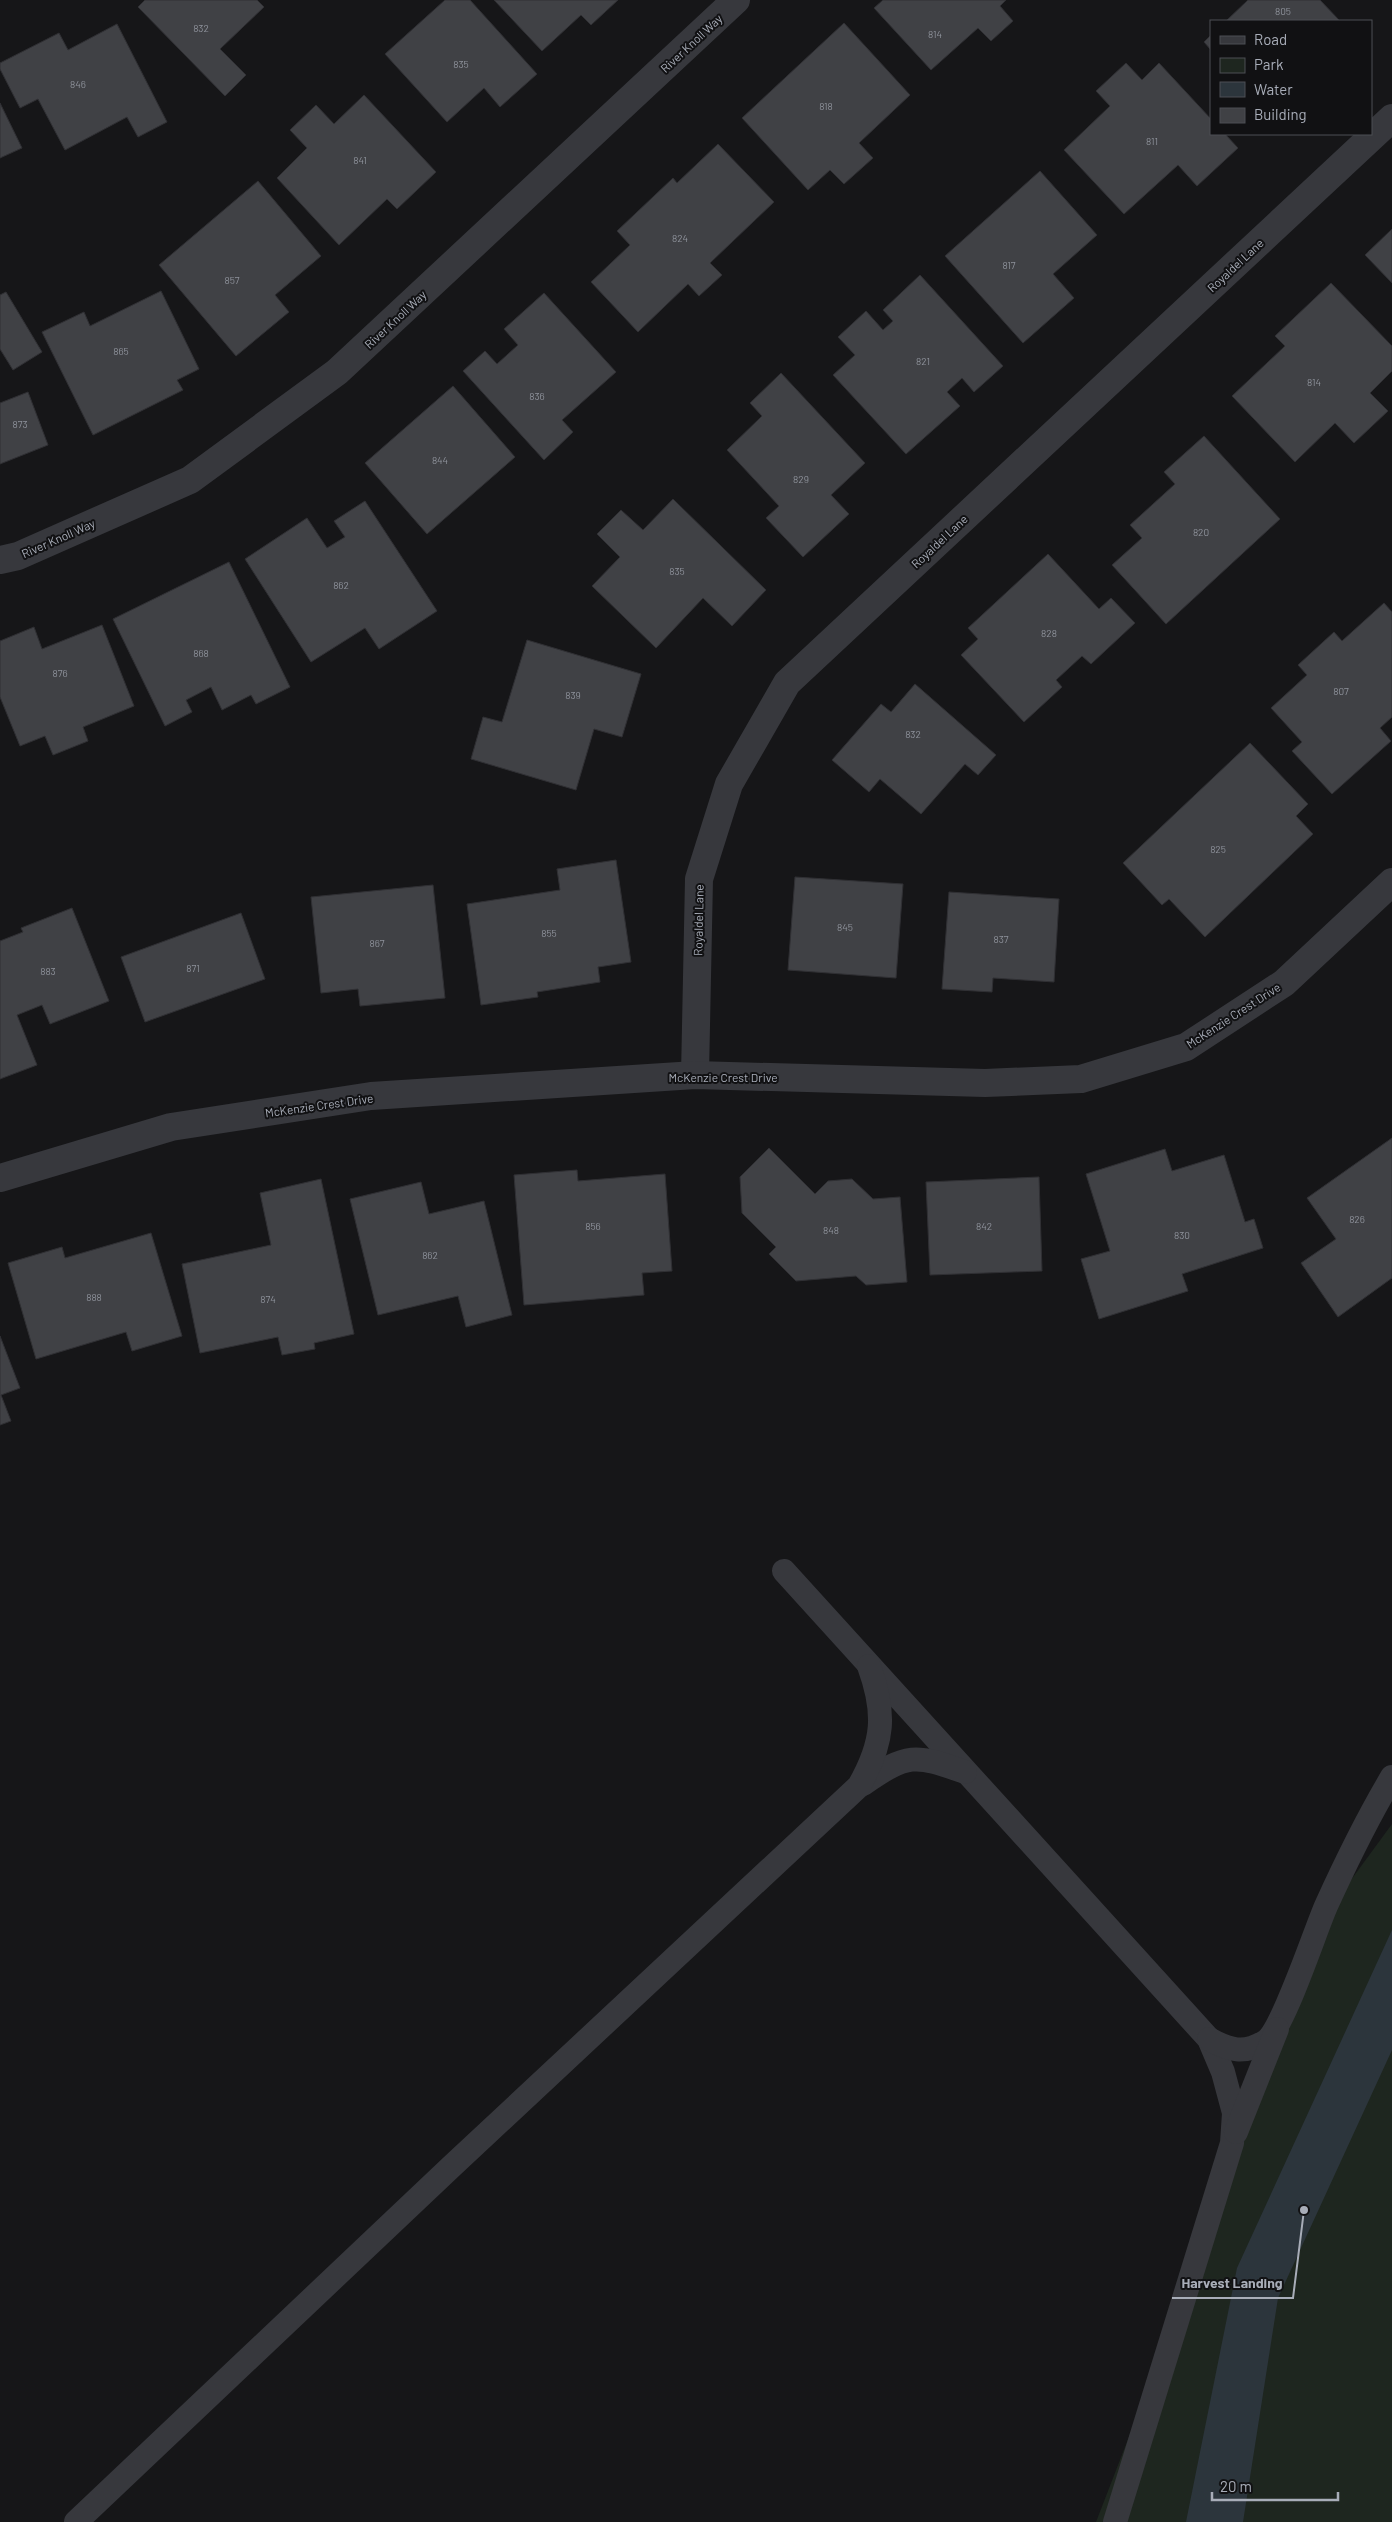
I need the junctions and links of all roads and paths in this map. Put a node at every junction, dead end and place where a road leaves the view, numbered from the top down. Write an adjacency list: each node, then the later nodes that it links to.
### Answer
1 (736, 0): 3 (street, River Knoll Way)
2 (1392, 118): 5 (street, Royaldel Lane)
3 (0, 560)
4 (1392, 882): 5 (street, McKenzie Crest Drive)
5 (694, 1075): 6 (street, McKenzie Crest Drive)
6 (0, 1178)
7 (784, 1571): 8 (lane)
8 (869, 1666): 9 (lane); 11 (lane)
9 (967, 1773): 11 (lane); 13 (lane)
10 (1392, 1777): 12 (lane)
11 (859, 1786): 15 (lane)
12 (1285, 2011): 13 (lane); 14 (lane)
13 (1209, 2039): 14 (lane)
14 (1232, 2143): 16 (lane)
15 (76, 2522)
16 (1115, 2522)

